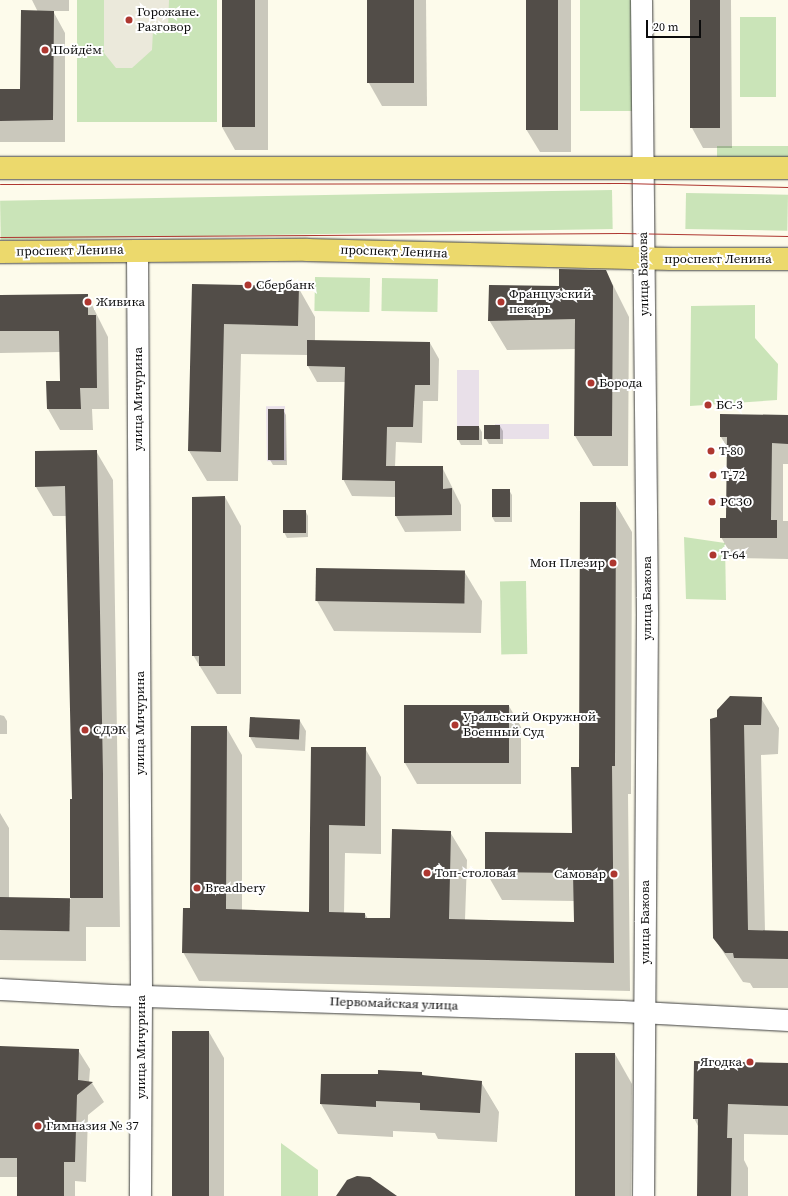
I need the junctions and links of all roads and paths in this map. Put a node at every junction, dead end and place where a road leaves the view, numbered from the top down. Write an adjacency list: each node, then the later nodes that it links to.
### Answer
1 (641, 0): 4 (street, улица Бажова)
2 (0, 168): 4 (main road)
3 (788, 168): 4 (main road)
4 (642, 169): 7 (street, улица Бажова)
5 (137, 250): 6 (main road, проспект Ленина); 7 (main road, проспект Ленина); 10 (street, улица Мичурина)
6 (0, 252)
7 (643, 258): 8 (main road, проспект Ленина); 11 (street, улица Бажова)
8 (788, 259)
9 (0, 989): 10 (street, Первомайская улица)
10 (142, 996): 11 (street, Первомайская улица); 13 (street, улица Мичурина)
11 (644, 1012): 12 (street, Первомайская улица); 14 (street, улица Бажова)
12 (788, 1020)
13 (140, 1196)
14 (643, 1196)

